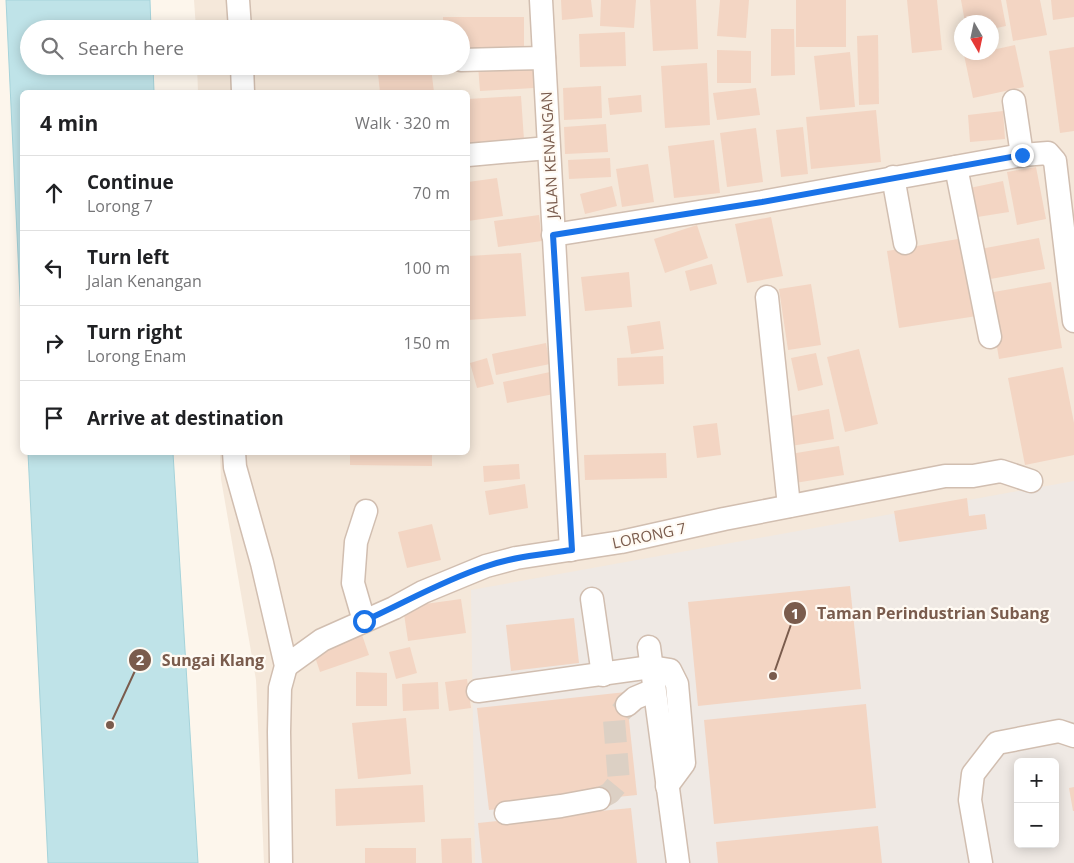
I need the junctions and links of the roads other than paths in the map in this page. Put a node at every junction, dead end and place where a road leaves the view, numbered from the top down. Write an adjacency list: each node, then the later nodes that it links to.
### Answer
1 (238, 0): 3 (street)
2 (541, 0): 4 (street, JALAN KENANGAN)
3 (239, 20)
4 (544, 58): 5 (street); 9 (street, JALAN KENANGAN)
5 (470, 60)
6 (242, 75): 7 (street)
7 (243, 90)
8 (1014, 101): 11 (street)
9 (548, 148): 10 (street); 14 (street, JALAN KENANGAN)
10 (470, 154)
11 (1022, 155): 12 (street); 17 (street)
12 (956, 167): 13 (street); 18 (street)
13 (892, 177): 14 (street); 15 (street)
14 (553, 235): 23 (street, JALAN KENANGAN)
15 (905, 243)
16 (767, 297): 21 (street)
17 (1074, 321)
18 (990, 337)
19 (234, 455): 27 (street)
20 (1031, 481): 21 (street, LORONG 7)
21 (789, 506): 23 (street, LORONG 7)
22 (366, 511): 25 (street)
23 (572, 550): 25 (street, LORONG 7)
24 (592, 599): 28 (street)
25 (364, 621): 27 (street, LORONG 7)
26 (650, 657): 28 (street); 29 (street); 33 (street)
27 (286, 666): 36 (street)
28 (603, 675): 30 (street)
29 (654, 690): 31 (street); 33 (street)
30 (478, 691)
31 (627, 705)
32 (1074, 736): 38 (street)
33 (668, 786): 37 (street)
34 (599, 799): 35 (street)
35 (506, 812)
36 (281, 863)
37 (678, 863)
38 (981, 863)

